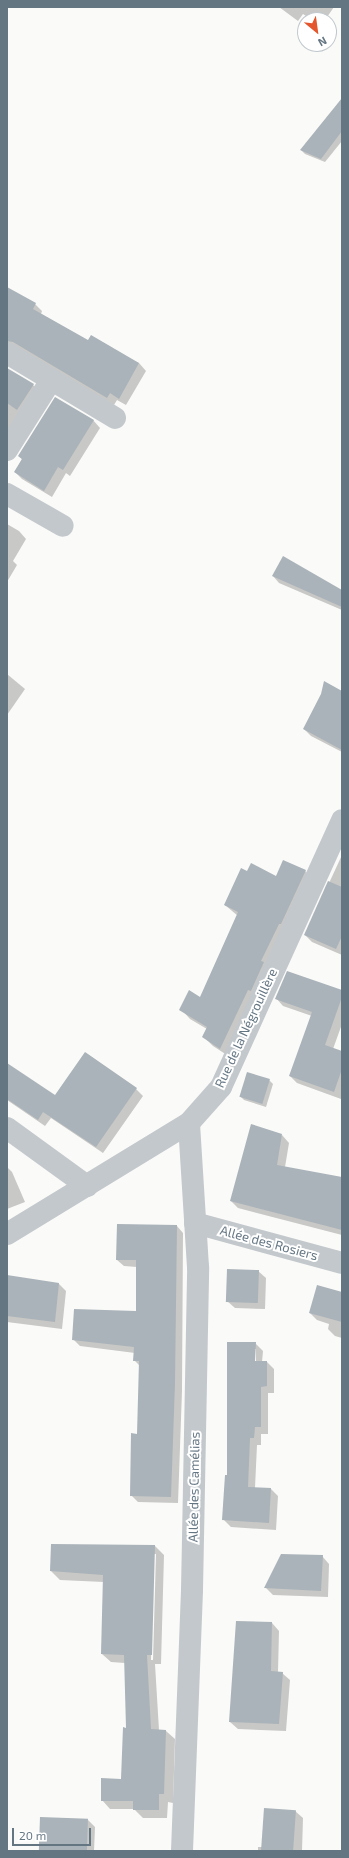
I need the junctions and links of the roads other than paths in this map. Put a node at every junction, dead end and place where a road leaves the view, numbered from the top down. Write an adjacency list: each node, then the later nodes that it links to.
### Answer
1 (7, 353): 2 (street)
2 (51, 380): 3 (street); 4 (street)
3 (115, 418)
4 (7, 450)
5 (7, 494): 6 (street)
6 (63, 526)
7 (342, 820): 8 (street, Rue de la Négrouillère)
8 (188, 1123): 10 (street, Rue de la Négrouillère); 11 (street, Allée des Camélias)
9 (7, 1128): 10 (street)
10 (87, 1186): 12 (street, Rue de la Négrouillère)
11 (195, 1223): 13 (street, Allée des Rosiers); 14 (street, Allée des Camélias)
12 (7, 1234)
13 (342, 1263)
14 (182, 1851)

